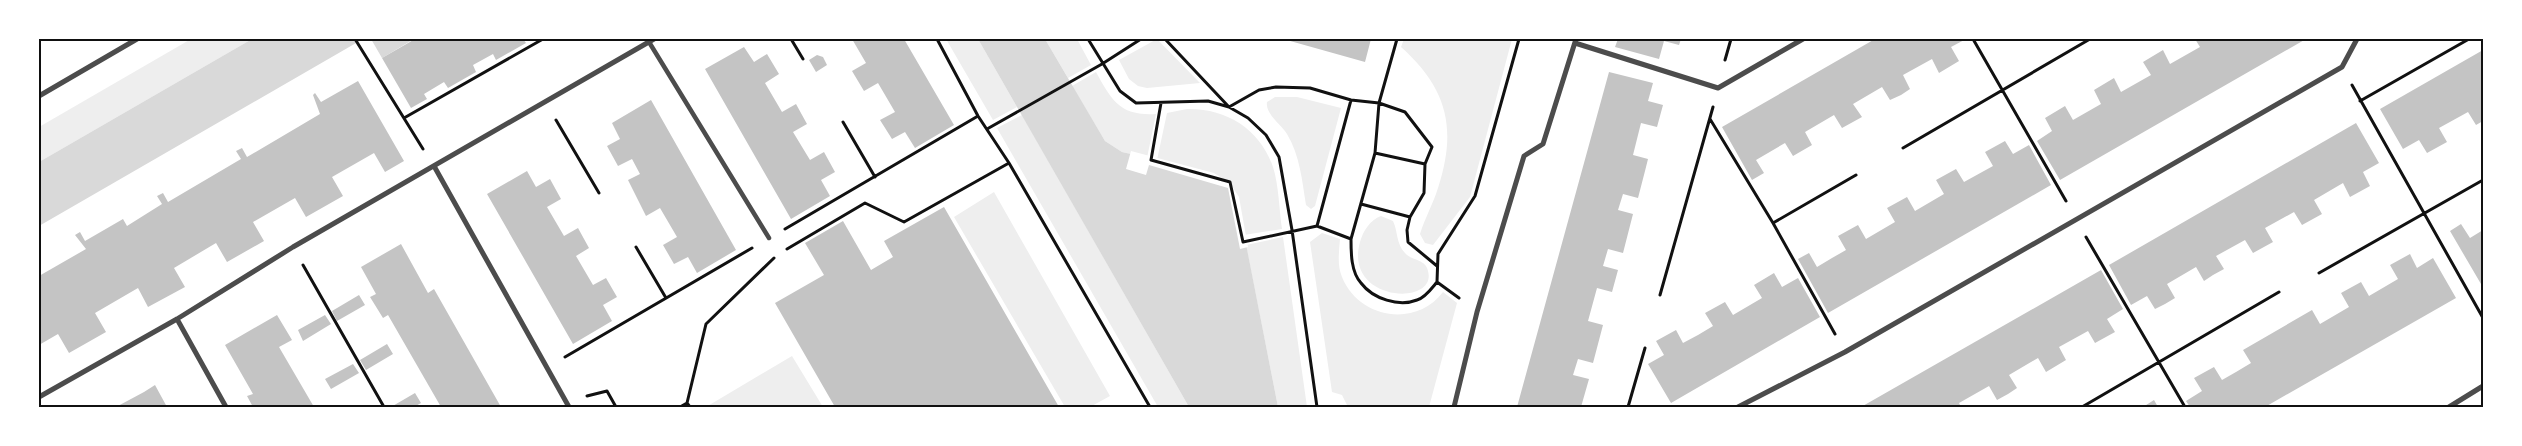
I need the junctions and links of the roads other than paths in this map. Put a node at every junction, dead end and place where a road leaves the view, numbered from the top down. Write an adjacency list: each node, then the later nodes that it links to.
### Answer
1 (137, 39): 6 (street)
2 (1803, 39): 5 (street)
3 (2357, 39): 15 (street)
4 (652, 40): 7 (street); 8 (street)
5 (1575, 41): 14 (street)
6 (39, 96)
7 (434, 166): 9 (street); 12 (street)
8 (769, 238)
9 (178, 319): 11 (street); 13 (street)
10 (2483, 386): 16 (street)
11 (39, 397)
12 (567, 405)
13 (226, 407)
14 (1454, 407)
15 (1738, 407)
16 (2449, 407)

